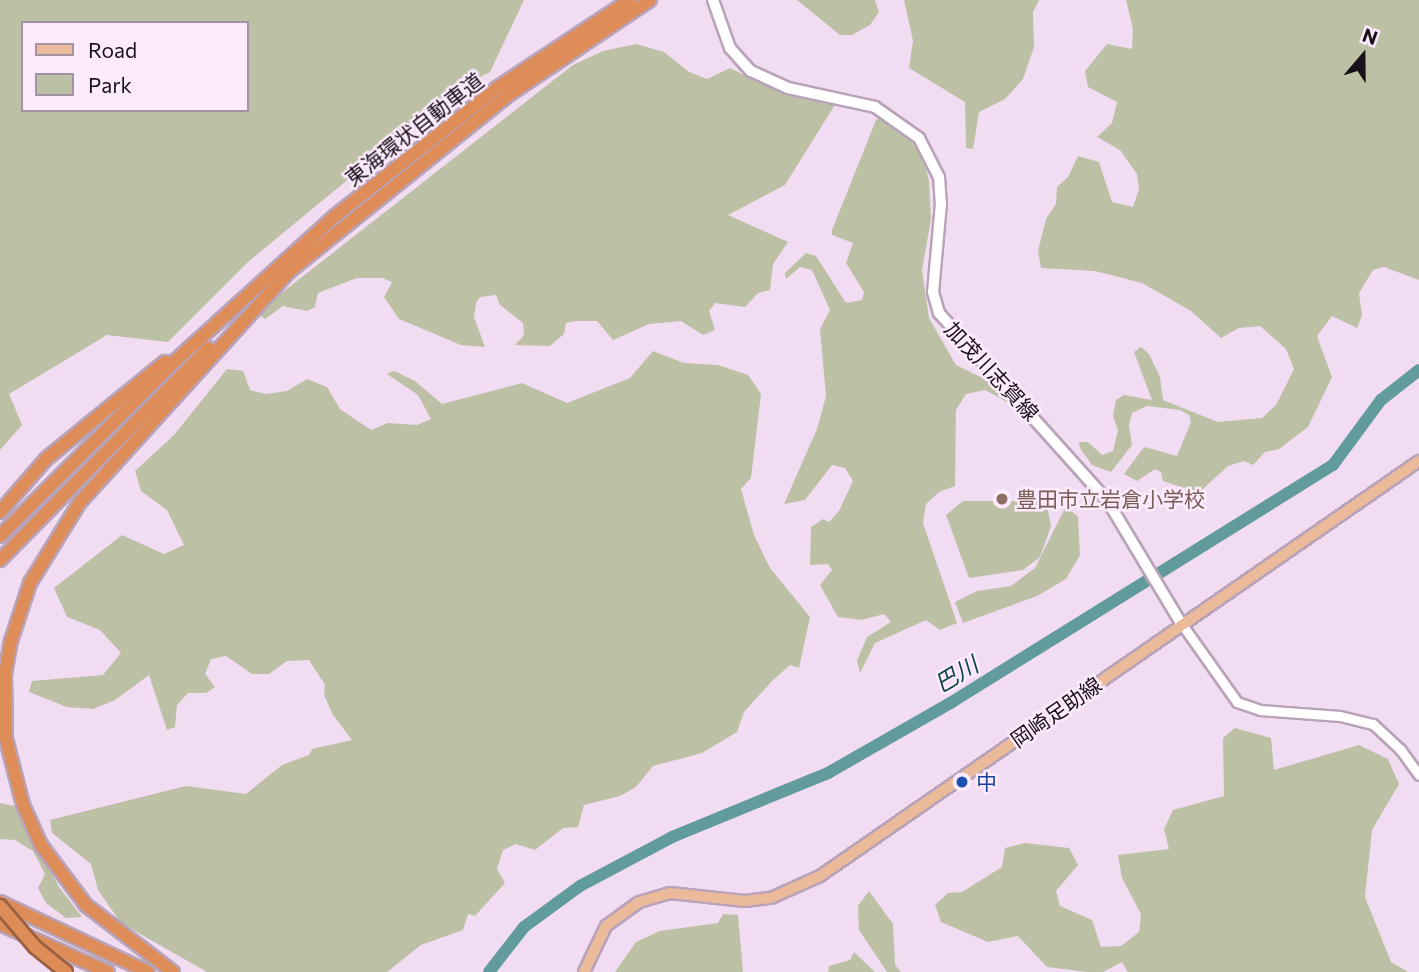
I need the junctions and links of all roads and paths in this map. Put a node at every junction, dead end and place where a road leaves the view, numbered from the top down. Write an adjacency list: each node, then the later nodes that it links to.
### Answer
1 (630, 0): 4 (highway, 東海環状自動車道)
2 (650, 0): 4 (highway, 東海環状自動車道)
3 (713, 0): 11 (main road, 加茂川志賀線)
4 (502, 92): 5 (highway, 東海環状自動車道); 6 (highway, 東海環状自動車道)
5 (293, 267): 10 (highway); 18 (highway)
6 (236, 304): 8 (highway); 9 (highway)
7 (1419, 461): 11 (main road, 岡崎足助線)
8 (0, 512)
9 (0, 536)
10 (0, 560)
11 (1181, 623): 12 (street); 19 (main road, 岡崎足助線)
12 (1419, 775)
13 (0, 904): 15 (highway, bridge); 17 (highway)
14 (0, 924): 16 (highway, bridge)
15 (66, 972)
16 (108, 972)
17 (148, 972)
18 (173, 972)
19 (584, 972)

